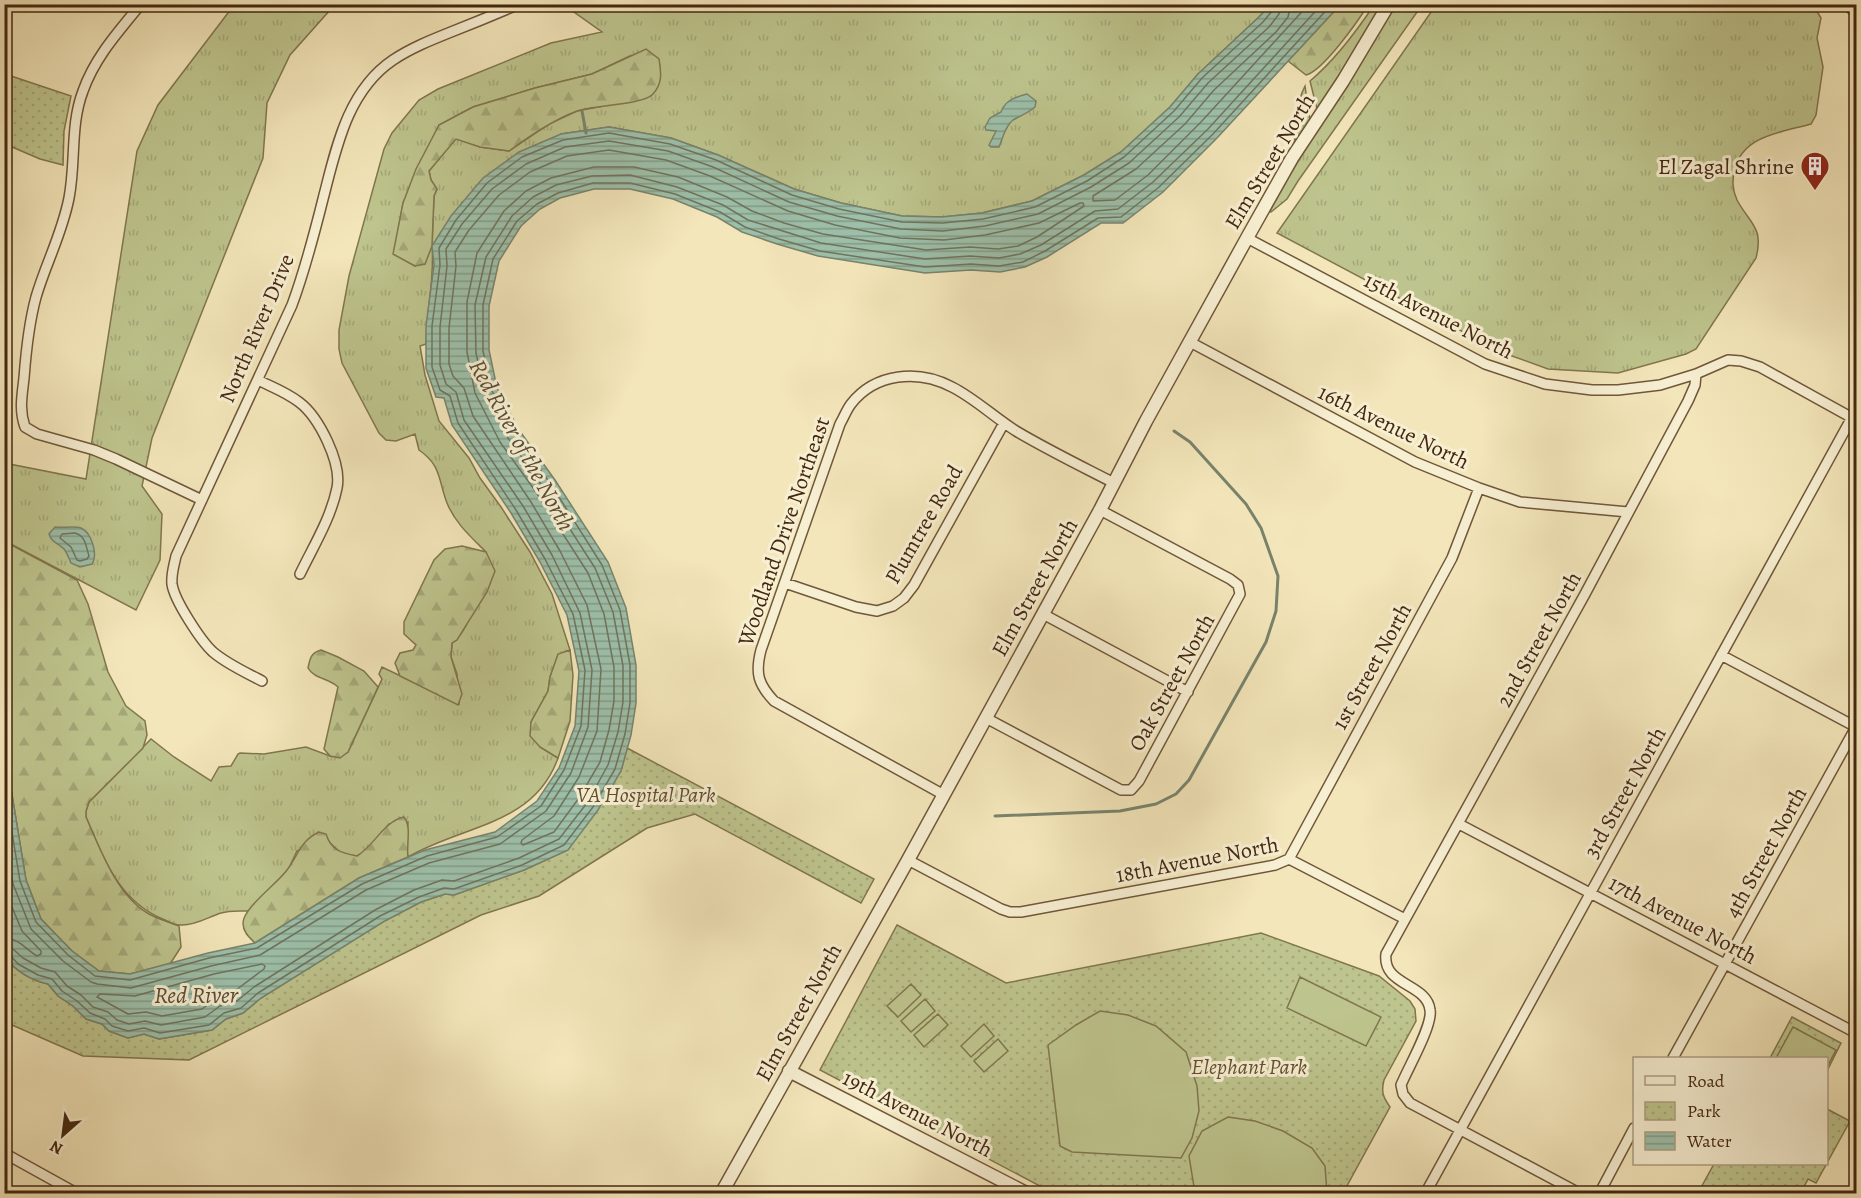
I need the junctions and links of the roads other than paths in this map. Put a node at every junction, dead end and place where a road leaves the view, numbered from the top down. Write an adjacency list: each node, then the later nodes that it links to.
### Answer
1 (141, 4): 14 (street)
2 (519, 4): 9 (street, North River Drive)
3 (1389, 4): 6 (street, Elm Street North)
4 (1846, 4): 5 (street)
5 (1857, 13)
6 (1247, 238): 7 (street, Elm Street North); 8 (street, 15th Avenue North)
7 (1190, 342): 12 (street, Elm Street North); 13 (street, 16th Avenue North)
8 (1696, 374): 10 (street, 15th Avenue North); 16 (street, 2nd Street North)
9 (258, 380): 14 (street, North River Drive); 17 (street)
10 (1855, 416): 20 (street, 3rd Street North)
11 (1004, 423): 12 (street, Woodland Drive Northeast); 18 (street, Plumtree Road); 18 (street, Woodland Drive Northeast)
12 (1114, 483): 15 (street, Elm Street North)
13 (1479, 489): 16 (street, 16th Avenue North); 27 (street, 1st Street North)
14 (202, 500): 21 (street, North River Drive)
15 (1100, 510): 19 (street, Elm Street North); 22 (street, Oak Street North)
16 (1628, 512): 26 (street, 2nd Street North)
17 (300, 574)
18 (785, 583): 25 (street, Woodland Drive Northeast)
19 (1043, 614): 22 (street); 23 (street, Elm Street North)
20 (1721, 655): 24 (street); 29 (street, 3rd Street North)
21 (262, 681)
22 (1188, 692): 23 (street, Oak Street North)
23 (986, 718): 25 (street, Elm Street North)
24 (1856, 727): 31 (street, 4th Street North)
25 (944, 795): 28 (street, Elm Street North)
26 (1459, 824): 29 (street, 17th Avenue North); 30 (street, 2nd Street North)
27 (1289, 859): 28 (street, 18th Avenue North); 30 (street, 18th Avenue North)
28 (908, 860): 34 (street, Elm Street North)
29 (1591, 893): 31 (street, 17th Avenue North); 35 (street, 3rd Street North)
30 (1405, 919): 35 (street)
31 (1725, 964): 32 (street, 17th Avenue North); 33 (street, 4th Street North)
32 (1857, 1033)
33 (1674, 1057)
34 (789, 1071): 39 (street, Elm Street North); 40 (street, 19th Avenue North)
35 (1460, 1129): 41 (street, 3rd Street North); 42 (street)
36 (1633, 1132): 43 (street)
37 (4, 1153): 38 (street)
38 (78, 1194)
39 (721, 1194)
40 (1028, 1194)
41 (1425, 1194)
42 (1581, 1194)
43 (1599, 1194)

